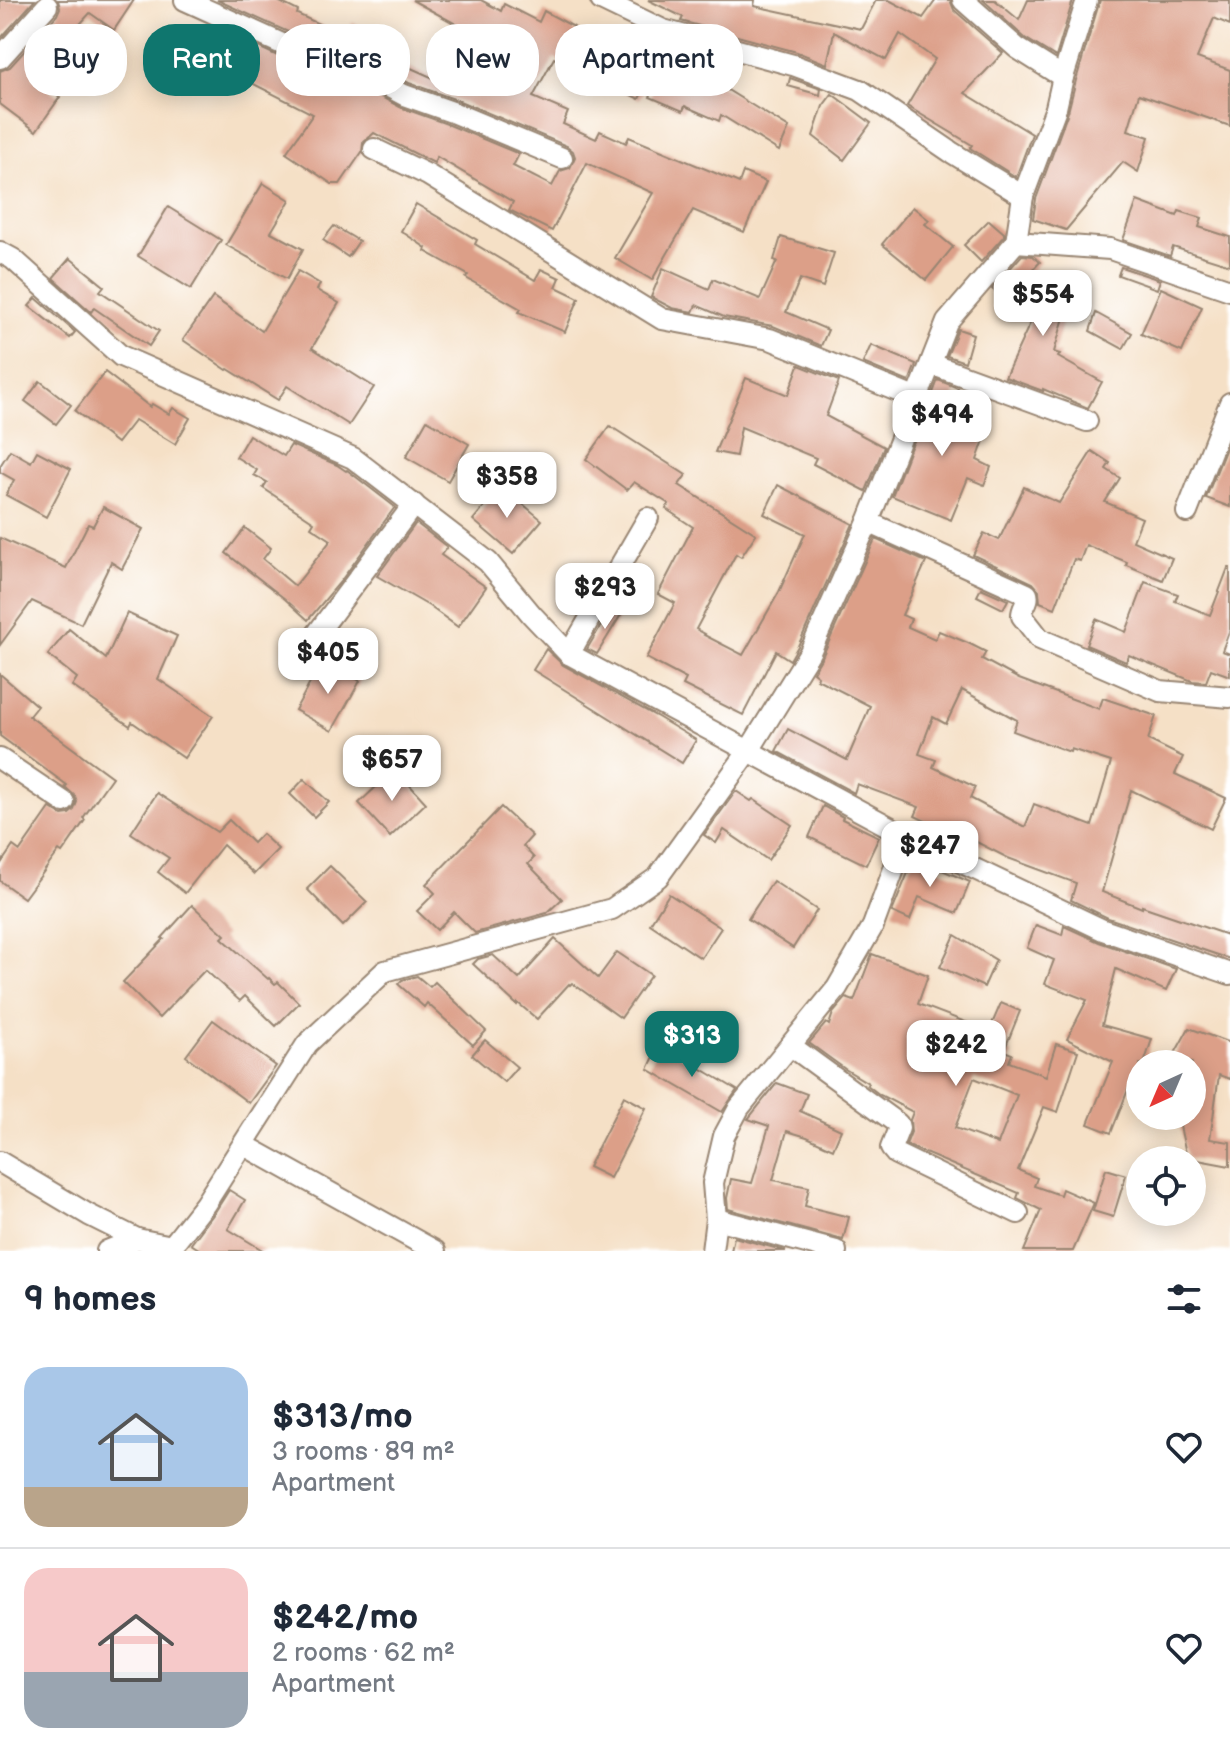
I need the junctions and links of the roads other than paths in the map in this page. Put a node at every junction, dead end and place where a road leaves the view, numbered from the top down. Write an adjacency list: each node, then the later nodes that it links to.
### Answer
1 (185, 0): 9 (street)
2 (601, 0): 10 (street)
3 (963, 0): 7 (street)
4 (1087, 0): 7 (street)
5 (47, 6): 6 (street)
6 (0, 58)
7 (1063, 77): 10 (street)
8 (374, 149): 15 (street)
9 (562, 158)
10 (1023, 196): 11 (street)
11 (1016, 242): 13 (street); 14 (street)
12 (0, 252): 18 (street)
13 (1230, 290)
14 (931, 364): 15 (street); 17 (street)
15 (917, 399): 21 (street)
16 (1230, 403): 19 (street)
17 (1087, 421)
18 (414, 504): 22 (street); 23 (street)
19 (1187, 512)
20 (648, 518): 23 (street)
21 (868, 522): 24 (street); 25 (street)
22 (316, 635)
23 (569, 654): 25 (street)
24 (1230, 697)
25 (748, 752): 28 (street); 31 (street)
26 (0, 759): 27 (street)
27 (64, 802)
28 (912, 839): 29 (street); 30 (street)
29 (1230, 974)
30 (791, 1046): 33 (street); 34 (street)
31 (244, 1145): 35 (street); 37 (street)
32 (0, 1162): 35 (street)
33 (1018, 1213)
34 (716, 1219): 38 (street); 39 (street)
35 (137, 1239): 36 (street)
36 (107, 1251)
37 (435, 1251)
38 (712, 1251)
39 (836, 1251)

